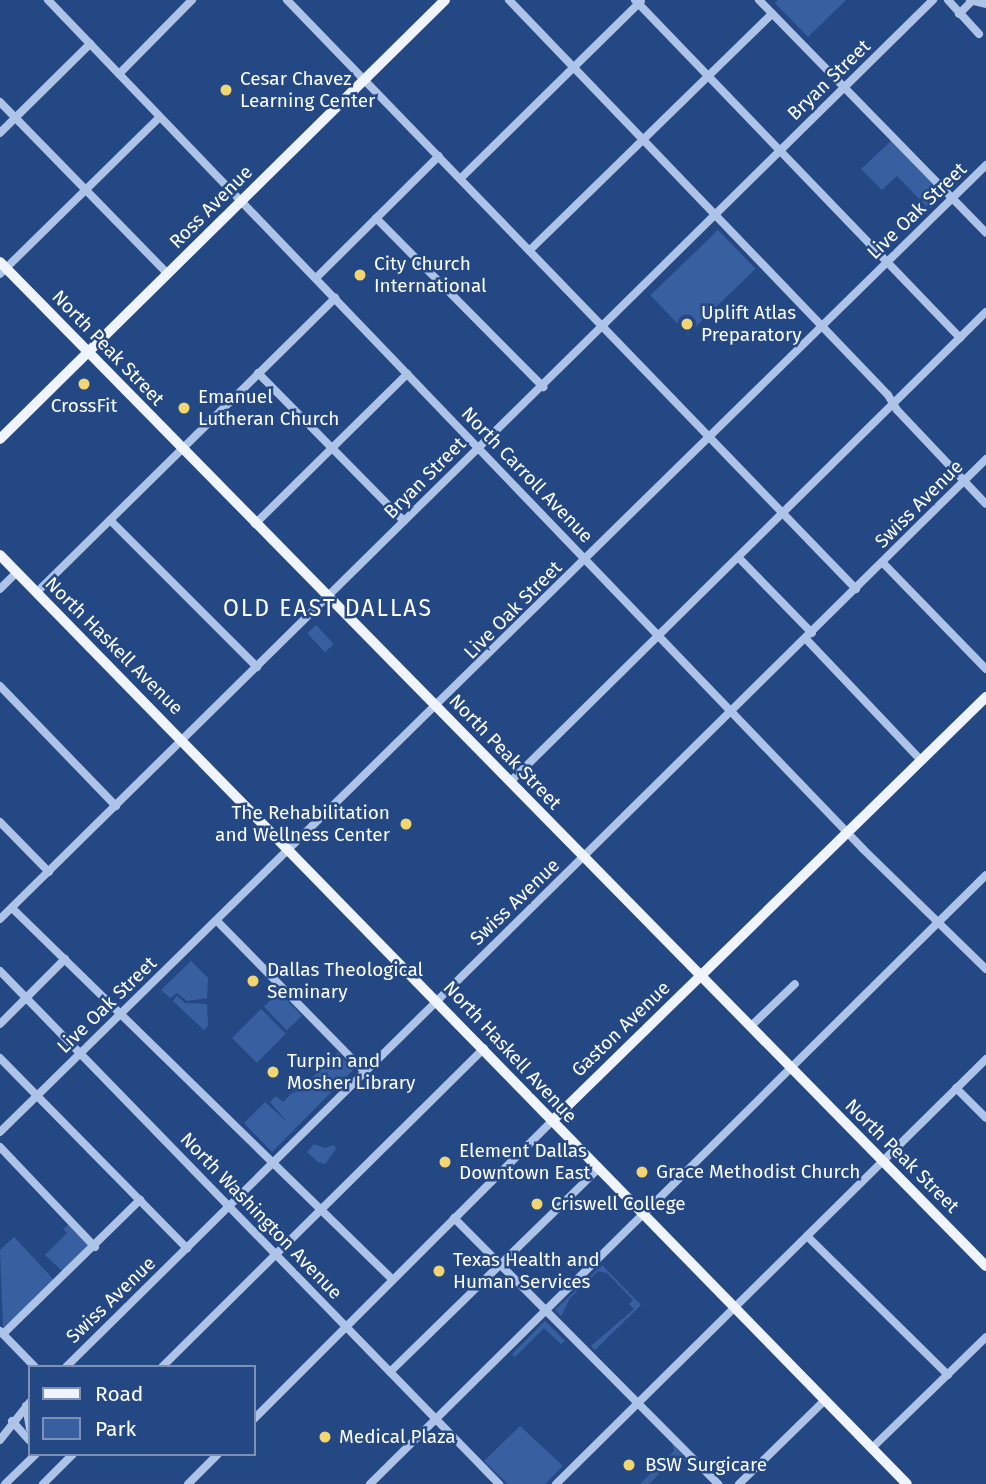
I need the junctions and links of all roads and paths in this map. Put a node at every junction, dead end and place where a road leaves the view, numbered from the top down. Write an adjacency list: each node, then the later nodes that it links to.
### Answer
1 (48, 0): 15 (street, North Carroll Avenue)
2 (192, 0): 17 (street)
3 (287, 0): 19 (street)
4 (445, 0): 19 (main road, Ross Avenue)
5 (509, 0): 16 (street)
6 (759, 0): 12 (street)
7 (933, 0): 20 (street, Bryan Street)
8 (948, 0): 13 (street)
9 (971, 0): 11 (street); 13 (street)
10 (638, 1): 16 (street); 18 (street)
11 (986, 4)
12 (772, 14): 18 (street); 20 (street)
13 (959, 14): 14 (street)
14 (979, 34)
15 (90, 44): 17 (street, North Carroll Avenue); 23 (street)
16 (573, 68): 25 (street); 29 (street)
17 (119, 74): 22 (street, North Carroll Avenue)
18 (708, 76): 25 (street); 26 (street)
19 (365, 79): 27 (street); 32 (main road, Ross Avenue)
20 (844, 88): 26 (street, Bryan Street); 31 (street)
21 (0, 102): 23 (street)
22 (160, 117): 30 (street); 32 (street, North Carroll Avenue)
23 (15, 118): 24 (street); 30 (street)
24 (0, 133)
25 (642, 139): 33 (street); 36 (street)
26 (780, 150): 33 (street, Bryan Street); 37 (street)
27 (439, 156): 29 (street); 34 (street)
28 (986, 165): 31 (street, Live Oak Street)
29 (461, 178): 36 (street)
30 (86, 188): 38 (street); 39 (street)
31 (953, 198): 35 (street); 37 (street, Live Oak Street)
32 (242, 201): 39 (main road, Ross Avenue); 40 (street, North Carroll Avenue)
33 (714, 214): 43 (street, Bryan Street); 44 (street)
34 (376, 218): 40 (street); 49 (street)
35 (986, 233)
36 (531, 249): 43 (street)
37 (887, 262): 44 (street, Live Oak Street); 45 (street)
38 (2, 268): 46 (main road, North Peak Street)
39 (168, 274): 46 (main road, Ross Avenue)
40 (316, 278): 41 (street, North Carroll Avenue)
41 (335, 298): 47 (street); 48 (street, North Carroll Avenue)
42 (986, 312): 45 (street)
43 (604, 326): 49 (street, Bryan Street); 51 (street)
44 (821, 326): 50 (street); 51 (street, Live Oak Street)
45 (960, 338): 50 (street)
46 (88, 351): 52 (main road, Ross Avenue); 53 (main road, North Peak Street)
47 (258, 373): 53 (street); 54 (street)
48 (407, 374): 54 (street); 55 (street, North Carroll Avenue)
49 (544, 387): 55 (street, Bryan Street)
50 (893, 404): 57 (street); 59 (street)
51 (709, 436): 59 (street); 65 (street, Live Oak Street)
52 (0, 439)
53 (182, 448): 60 (street); 62 (main road, North Peak Street)
54 (332, 448): 61 (street); 62 (street)
55 (478, 448): 61 (street, Bryan Street); 65 (street, North Carroll Avenue)
56 (986, 459): 57 (street, Swiss Avenue)
57 (964, 481): 58 (street); 66 (street, Swiss Avenue)
58 (986, 504)
59 (784, 513): 64 (street); 69 (street)
60 (110, 520): 70 (street); 74 (street)
61 (404, 521): 71 (street, Bryan Street)
62 (255, 523): 71 (main road, North Peak Street)
63 (0, 555): 67 (main road, North Haskell Avenue)
64 (738, 557): 72 (street); 73 (street)
65 (586, 559): 72 (street, North Carroll Avenue); 78 (street, Live Oak Street)
66 (883, 563): 69 (street, Swiss Avenue); 75 (street)
67 (17, 572): 68 (street); 70 (main road, North Haskell Avenue)
68 (0, 589)
69 (856, 589): 73 (street, Swiss Avenue)
70 (37, 592): 80 (main road, North Haskell Avenue)
71 (328, 597): 74 (street, Bryan Street); 78 (main road, North Peak Street)
72 (659, 635): 79 (street, North Carroll Avenue); 82 (street)
73 (809, 636): 79 (street, Swiss Avenue); 81 (street)
74 (257, 667): 80 (street, Bryan Street)
75 (986, 669)
76 (0, 686): 83 (street)
77 (986, 697): 81 (main road, Gaston Avenue)
78 (438, 708): 82 (main road, North Peak Street); 86 (street, Live Oak Street)
79 (733, 711): 85 (street, North Carroll Avenue); 87 (street, Swiss Avenue)
80 (183, 740): 83 (street, Bryan Street); 86 (main road, North Haskell Avenue)
81 (921, 760): 85 (main road, Gaston Avenue)
82 (510, 782): 87 (main road, North Peak Street)
83 (116, 806): 88 (street, Bryan Street)
84 (0, 822): 88 (street)
85 (848, 832): 93 (street, North Carroll Avenue); 97 (main road, Gaston Avenue)
86 (290, 851): 92 (street, Live Oak Street); 100 (main road, North Haskell Avenue)
87 (583, 858): 97 (main road, North Peak Street); 100 (street, Swiss Avenue)
88 (49, 872): 90 (street, Bryan Street)
89 (986, 875): 93 (street)
90 (12, 908): 91 (street, Bryan Street); 94 (street)
91 (0, 919)
92 (217, 921): 101 (street, Live Oak Street); 109 (street)
93 (938, 923): 95 (street, North Carroll Avenue); 108 (street)
94 (65, 959): 99 (street); 101 (street)
95 (986, 969)
96 (0, 971): 99 (street, North Washington Avenue)
97 (700, 976): 103 (main road, North Peak Street); 113 (main road, Gaston Avenue)
98 (795, 984): 103 (street)
99 (27, 997): 102 (street); 105 (street, North Washington Avenue)
100 (437, 999): 104 (main road, North Haskell Avenue); 109 (street, Swiss Avenue)
101 (121, 1012): 105 (street, Live Oak Street); 116 (street)
102 (0, 1024)
103 (750, 1027): 108 (main road, North Peak Street)
104 (484, 1048): 113 (main road, North Haskell Avenue); 121 (street)
105 (82, 1051): 111 (street, Live Oak Street); 120 (street, North Washington Avenue)
106 (0, 1058): 111 (street)
107 (986, 1059): 110 (street)
108 (792, 1069): 117 (main road, North Peak Street); 122 (street)
109 (364, 1071): 116 (street, Swiss Avenue)
110 (957, 1088): 112 (street); 117 (street)
111 (37, 1096): 114 (street, Live Oak Street); 119 (street)
112 (986, 1118)
113 (552, 1121): 118 (main road, North Haskell Avenue); 123 (street, Gaston Avenue)
114 (0, 1132)
115 (0, 1147): 125 (street)
116 (275, 1161): 120 (street, Swiss Avenue); 121 (street)
117 (882, 1161): 124 (street); 129 (main road, North Peak Street)
118 (598, 1169): 122 (main road, North Haskell Avenue); 128 (street)
119 (140, 1200): 125 (street); 126 (street)
120 (229, 1206): 126 (street, Swiss Avenue); 127 (street, North Washington Avenue)
121 (322, 1208): 127 (street); 130 (street)
122 (643, 1215): 131 (main road, North Haskell Avenue); 132 (street)
123 (454, 1218): 128 (street); 130 (street, Gaston Avenue)
124 (807, 1236): 131 (street); 140 (street)
125 (95, 1247): 134 (street)
126 (187, 1248): 137 (street, Swiss Avenue)
127 (275, 1255): 133 (street, North Washington Avenue); 138 (street)
128 (500, 1264): 132 (street); 139 (street)
129 (986, 1266)
130 (393, 1280): 133 (street, Gaston Avenue)
131 (734, 1307): 141 (main road, North Haskell Avenue); 142 (street)
132 (545, 1310): 142 (street); 146 (street)
133 (345, 1327): 139 (street, North Washington Avenue); 144 (street, Gaston Avenue)
134 (2, 1332): 136 (street)
135 (986, 1337): 140 (street)
136 (33, 1365)
137 (68, 1365)
138 (164, 1365)
139 (390, 1372): 146 (street, North Washington Avenue)
140 (948, 1375): 149 (street)
141 (825, 1400): 149 (main road, North Haskell Avenue); 160 (street)
142 (637, 1403): 158 (street); 159 (street)
143 (28, 1404): 145 (street)
144 (256, 1417)
145 (12, 1421): 147 (street); 148 (street)
146 (435, 1421): 156 (street); 157 (street, North Washington Avenue)
147 (28, 1439)
148 (0, 1440)
149 (872, 1448): 161 (main road, North Haskell Avenue)
150 (34, 1456): 153 (street)
151 (72, 1456): 154 (street)
152 (216, 1456): 155 (street)
153 (2, 1483)
154 (43, 1484)
155 (188, 1484)
156 (370, 1484)
157 (499, 1484)
158 (556, 1484)
159 (718, 1484)
160 (739, 1484)
161 (907, 1484)

